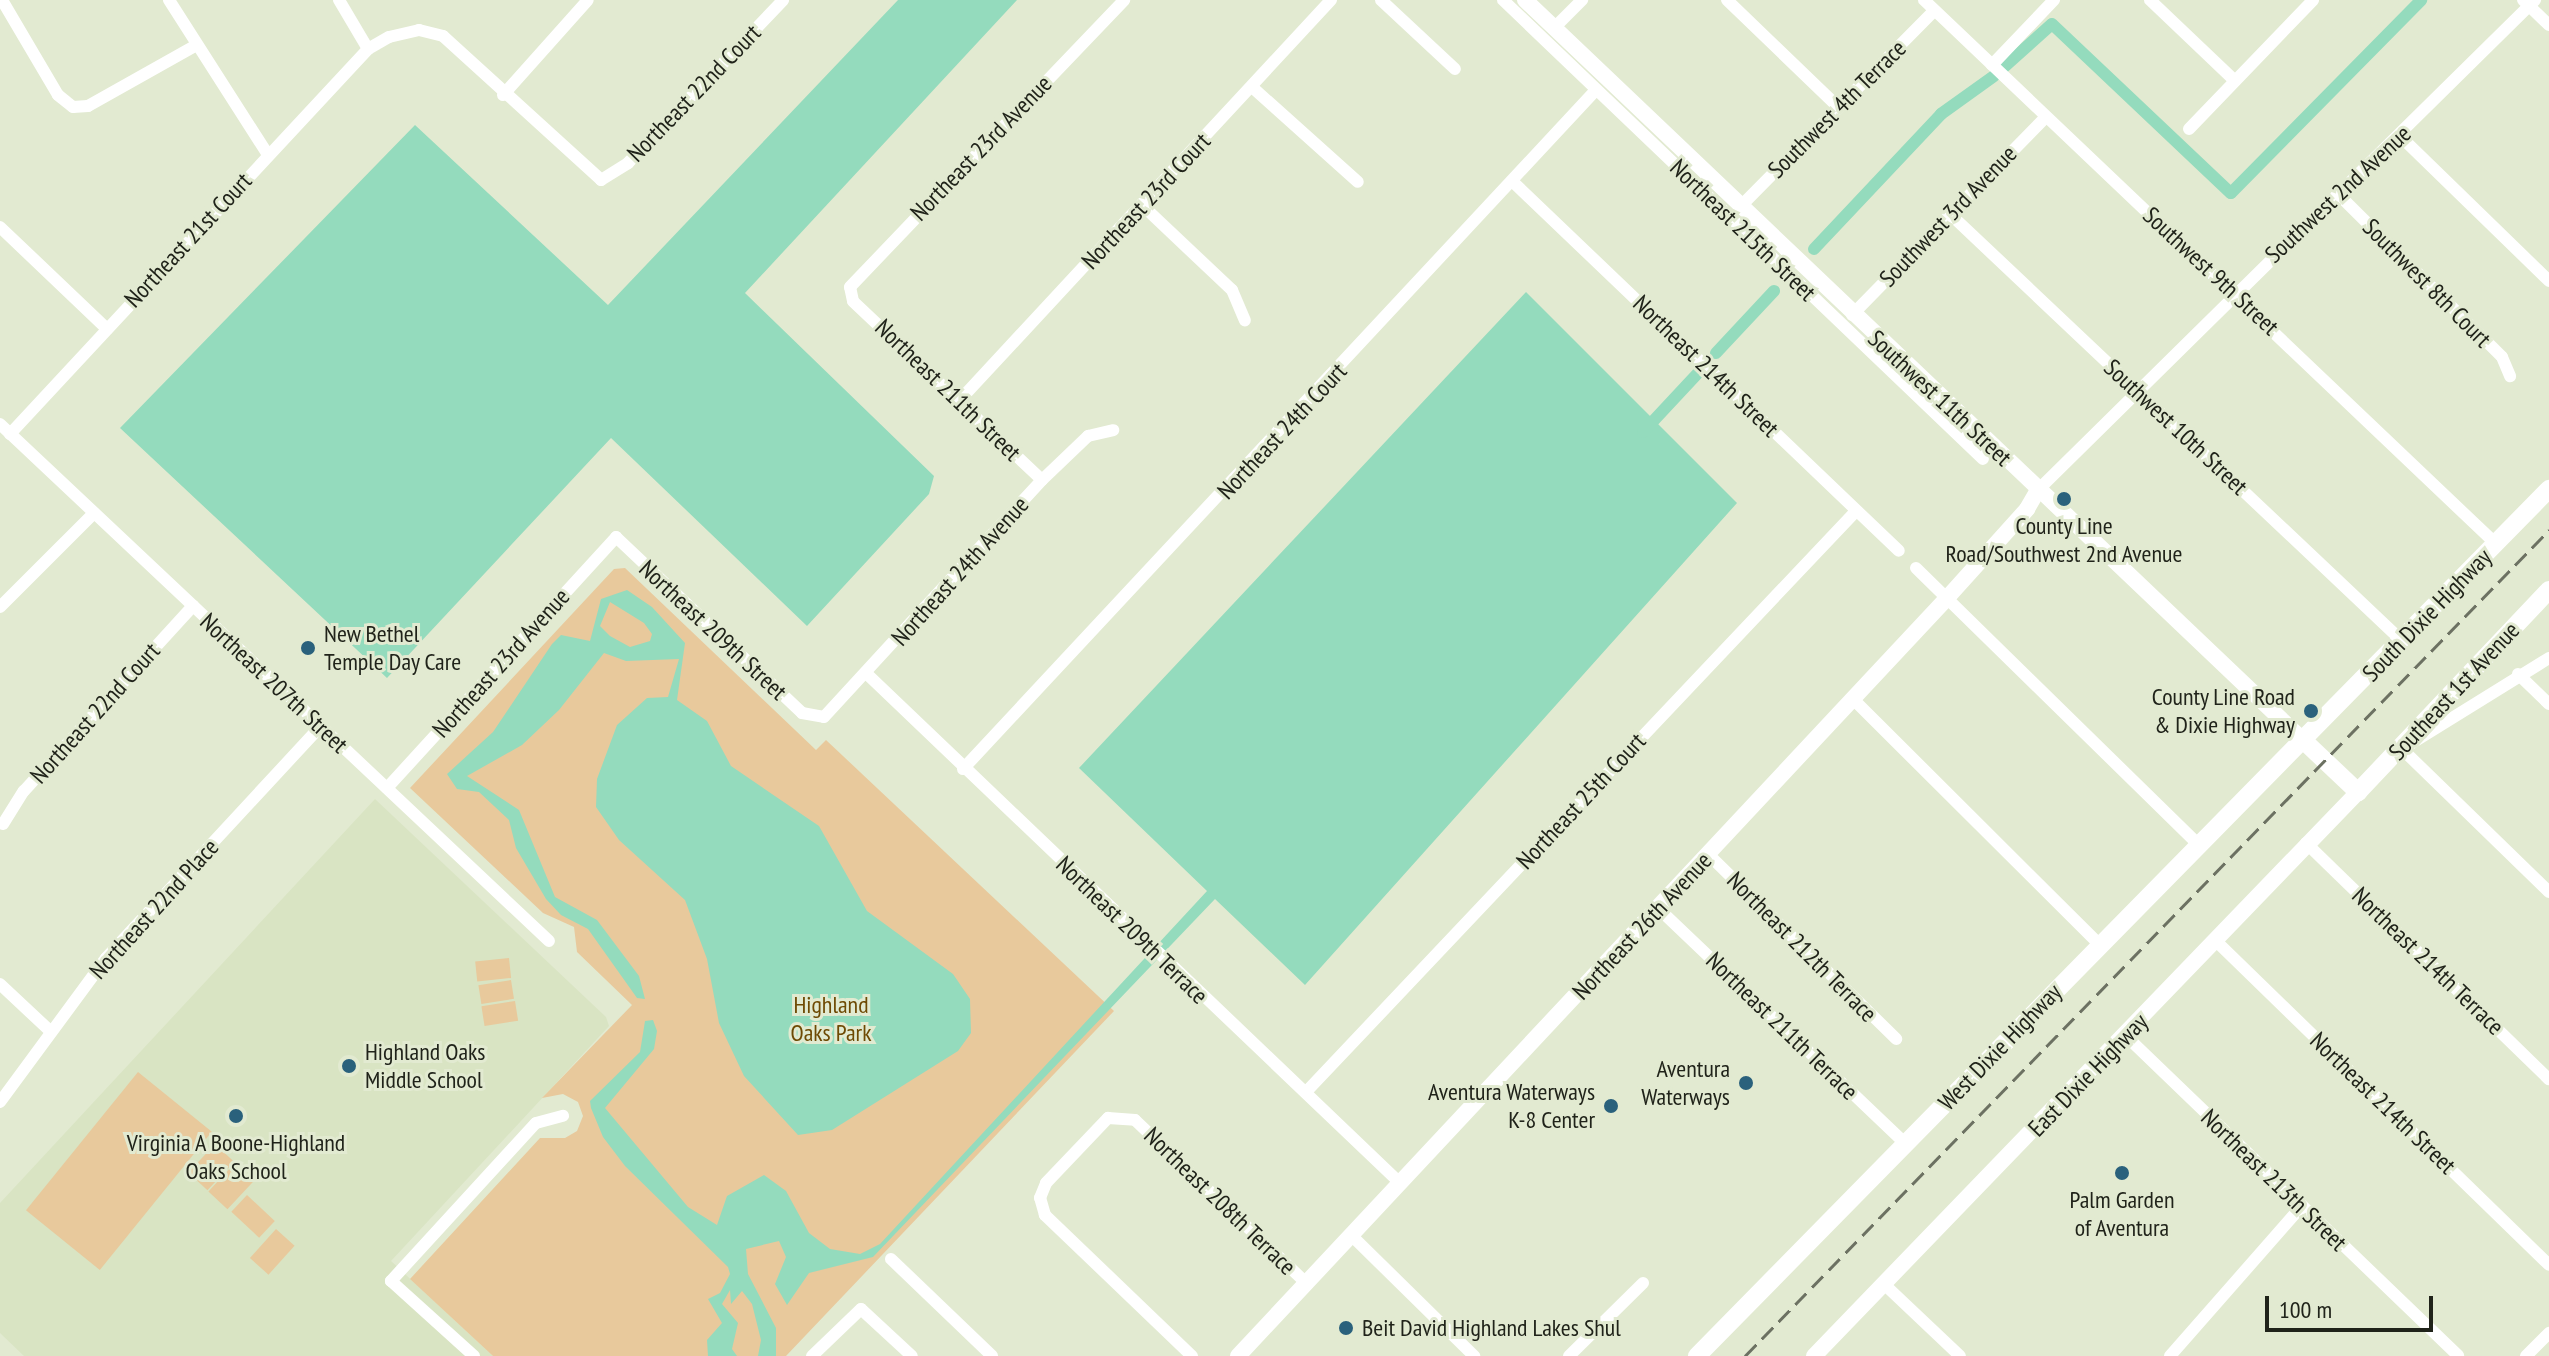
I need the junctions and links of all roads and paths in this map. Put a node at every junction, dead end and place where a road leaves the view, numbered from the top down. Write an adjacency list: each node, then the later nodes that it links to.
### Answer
1 (2, 0): 21 (street)
2 (169, 0): 21 (street)
3 (339, 0): 22 (street)
4 (588, 0): 28 (street)
5 (783, 0): 28 (street, Northeast 22nd Court)
6 (1124, 0): 43 (street, Northeast 23rd Avenue)
7 (1331, 0): 26 (street, Northeast 23rd Court)
8 (1381, 0): 24 (street)
9 (1503, 0): 27 (street, Northeast 215th Street)
10 (1525, 0): 20 (street, Southwest 11th Street)
11 (1582, 0): 20 (street)
12 (1727, 0): 29 (street)
13 (1924, 0): 18 (street, Southwest 9th Street)
14 (2054, 0): 23 (street)
15 (2150, 0): 25 (street)
16 (2313, 0): 25 (street)
17 (2529, 2): 19 (street); 32 (street, Southwest 2nd Avenue)
18 (1934, 11): 23 (street, Southwest 9th Street); 29 (street, Southwest 4th Terrace)
19 (2549, 25)
20 (1554, 28): 38 (street, Southwest 11th Street)
21 (195, 46): 33 (street)
22 (368, 49): 28 (street); 33 (street, Northeast 21st Court)
23 (1992, 65): 30 (street, Southwest 9th Street)
24 (1455, 69)
25 (2235, 81): 31 (street)
26 (1252, 87): 35 (street); 37 (street, Northeast 23rd Court)
27 (1596, 90): 34 (street, Northeast 24th Court); 53 (street, Northeast 215th Street)
28 (503, 95)
29 (1837, 106): 38 (street, Southwest 4th Terrace)
30 (2045, 118): 39 (street, Southwest 3rd Avenue); 42 (street, Southwest 9th Street)
31 (2189, 129)
32 (2400, 136): 36 (street, Southwest 2nd Avenue); 41 (street)
33 (268, 155): 46 (street, Northeast 21st Court)
34 (1512, 181): 57 (street, Northeast 214th Street); 77 (street, Northeast 24th Court)
35 (1358, 182)
36 (2338, 194): 42 (street, Southwest 2nd Avenue); 47 (street, Southwest 8th Court)
37 (1142, 205): 45 (street); 49 (street, Northeast 23rd Court)
38 (1740, 207): 44 (street, Southwest 11th Street)
39 (1949, 213): 44 (street, Southwest 3rd Avenue); 48 (street, Southwest 10th Street)
40 (0, 227): 46 (street)
41 (2549, 281)
42 (2235, 291): 48 (street, Southwest 2nd Avenue); 60 (street, Southwest 9th Street)
43 (853, 301): 49 (street, Northeast 211th Street)
44 (1852, 315): 56 (street, Southwest 11th Street)
45 (1245, 320)
46 (107, 329): 52 (street, Northeast 21st Court)
47 (2510, 376)
48 (2137, 390): 56 (street, Southwest 2nd Avenue); 67 (street, Southwest 10th Street)
49 (959, 401): 54 (street, Northeast 211th Street)
50 (0, 424): 52 (street, Northeast 207th Street)
51 (1113, 430): 54 (street, Northeast 24th Avenue)
52 (10, 434): 58 (street, Northeast 207th Street)
53 (1983, 459)
54 (1042, 480): 69 (street, Northeast 24th Avenue)
55 (2549, 489): 60 (main road, South Dixie Highway)
56 (2038, 490): 64 (street, Northeast 26th Avenue); 75 (street, Southwest 11th Street)
57 (1856, 511): 61 (street, Northeast 214th Street); 94 (street, Northeast 25th Court)
58 (94, 513): 65 (street, Northeast 207th Street); 66 (street)
59 (616, 537): 73 (street, Northeast 209th Street); 78 (street, Northeast 23rd Avenue)
60 (2496, 544): 67 (main road, South Dixie Highway)
61 (1899, 551)
62 (1916, 568): 64 (street)
63 (2549, 590): 76 (main road, Southeast 1st Avenue)
64 (1947, 598): 71 (street, Northeast 26th Avenue); 82 (street)
65 (193, 606): 74 (street, Northeast 207th Street); 80 (street, Northeast 22nd Court)
66 (0, 607)
67 (2402, 641): 75 (main road, South Dixie Highway)
68 (2549, 658): 70 (street)
69 (867, 674): 73 (street, Northeast 24th Avenue); 77 (street, Northeast 209th Terrace)
70 (2518, 674): 72 (street); 76 (street)
71 (1853, 699): 83 (street, Northeast 26th Avenue); 88 (street)
72 (2549, 704)
73 (813, 719)
74 (321, 726): 78 (street, Northeast 207th Street); 90 (street, Northeast 22nd Place)
75 (2303, 740): 79 (main road, Southwest 11th Street); 82 (main road, West Dixie Highway)
76 (2402, 749): 79 (main road, Southeast 1st Avenue); 84 (street)
77 (963, 769): 94 (street, Northeast 209th Terrace)
78 (387, 788): 86 (street, Northeast 207th Street)
79 (2358, 792): 81 (street, East Dixie Highway)
80 (3, 824)
81 (2306, 843): 87 (street, East Dixie Highway); 93 (street, Northeast 214th Terrace)
82 (2198, 844): 88 (main road, West Dixie Highway)
83 (1708, 854): 85 (street, Northeast 26th Avenue); 92 (street, Northeast 212th Terrace)
84 (2549, 892)
85 (1659, 909): 97 (street, Northeast 211th Terrace); 98 (street, Northeast 26th Avenue)
86 (549, 941)
87 (2217, 942): 91 (street, East Dixie Highway); 102 (street, Northeast 214th Street)
88 (2100, 945): 97 (main road, West Dixie Highway)
89 (0, 984): 90 (street)
90 (50, 1031): 95 (street, Northeast 22nd Place)
91 (2126, 1036): 99 (street, Northeast 213th Street); 105 (street, East Dixie Highway)
92 (1896, 1039)
93 (2549, 1079)
94 (1306, 1092): 98 (street, Northeast 209th Terrace)
95 (0, 1102)
96 (563, 1116): 107 (street)
97 (1906, 1144): 115 (main road, West Dixie Highway)
98 (1400, 1183): 100 (street, Northeast 26th Avenue)
99 (2301, 1207): 118 (street); 119 (street, Northeast 213th Street)
100 (1351, 1235): 103 (street, Northeast 26th Avenue); 113 (street)
101 (891, 1259): 110 (street)
102 (2549, 1265)
103 (1306, 1283): 111 (street, Northeast 208th Terrace); 112 (street, Northeast 26th Avenue)
104 (1643, 1283): 114 (street)
105 (1885, 1285): 116 (street, East Dixie Highway); 117 (street)
106 (2549, 1333): 120 (street)
107 (474, 1356)
108 (812, 1356): 109 (street)
109 (912, 1356)
110 (992, 1356)
111 (1192, 1356)
112 (1238, 1356)
113 (1474, 1356)
114 (1569, 1356)
115 (1697, 1356)
116 (1814, 1356)
117 (1960, 1356)
118 (2170, 1356)
119 (2458, 1356)
120 (2526, 1356)

